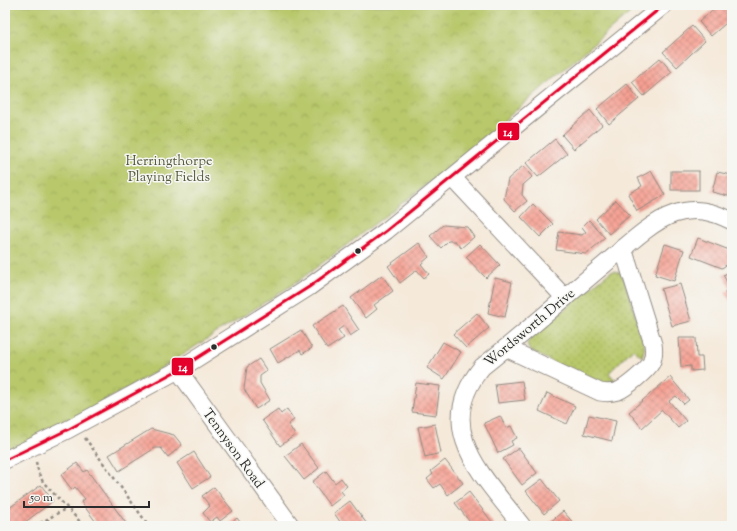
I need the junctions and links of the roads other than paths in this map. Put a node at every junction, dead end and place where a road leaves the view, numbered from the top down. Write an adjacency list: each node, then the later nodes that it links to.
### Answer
1 (664, 5): 2 (street)
2 (453, 178): 5 (street); 7 (street)
3 (732, 221): 4 (street, Wordsworth Drive)
4 (623, 248): 5 (street, Wordsworth Drive); 6 (street)
5 (565, 298): 6 (street, Wordsworth Drive)
6 (506, 348): 10 (street, Wordsworth Drive)
7 (178, 370): 8 (street); 9 (street, Tennyson Road)
8 (5, 460)
9 (291, 526)
10 (522, 526)

